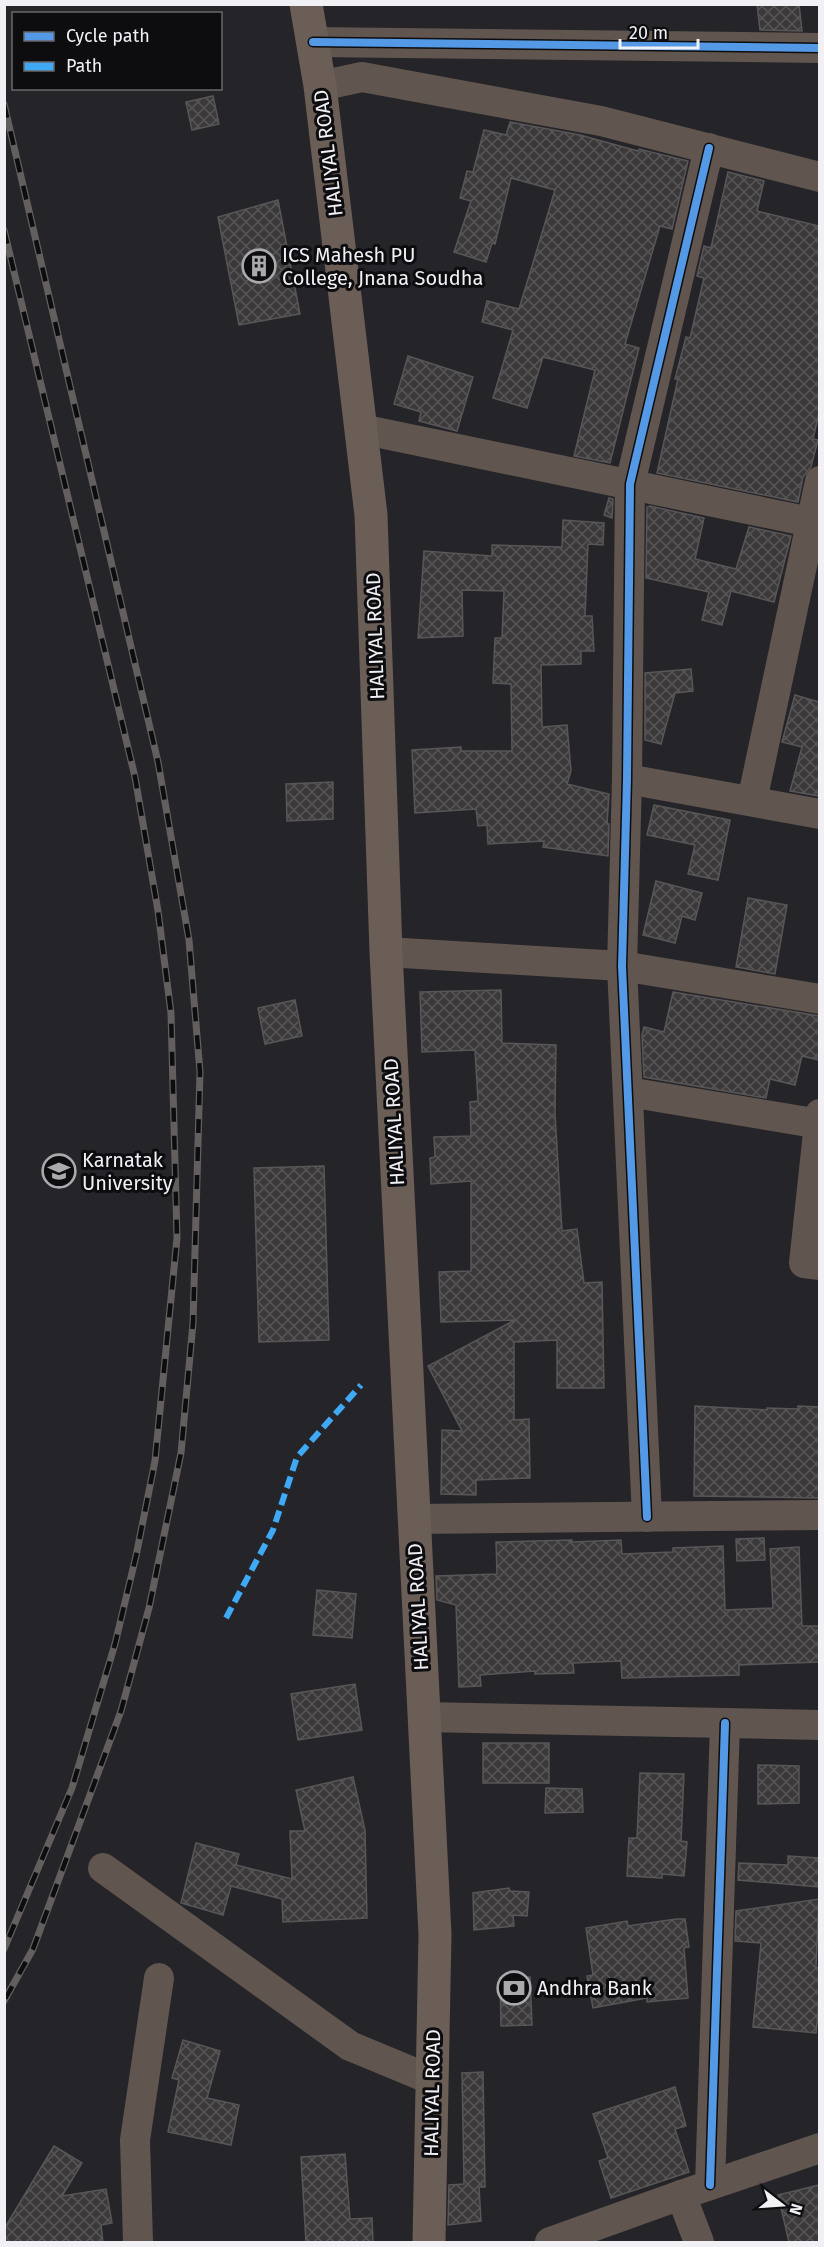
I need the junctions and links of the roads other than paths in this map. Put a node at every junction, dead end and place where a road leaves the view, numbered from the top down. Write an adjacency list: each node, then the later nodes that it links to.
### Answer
1 (306, 4): 2 (main road, HALIYAL ROAD)
2 (313, 42): 3 (street); 4 (main road, HALIYAL ROAD)
3 (819, 48)
4 (320, 86): 5 (street); 7 (main road, HALIYAL ROAD)
5 (709, 148): 6 (street); 9 (street)
6 (819, 177)
7 (361, 429): 9 (street); 14 (main road, HALIYAL ROAD)
8 (819, 481): 10 (street)
9 (630, 484): 10 (street); 11 (street)
10 (814, 523): 12 (street)
11 (627, 779): 12 (street); 15 (street)
12 (752, 801): 13 (street)
13 (819, 814)
14 (386, 952): 15 (street); 22 (main road, HALIYAL ROAD)
15 (622, 966): 16 (street); 17 (street)
16 (819, 999)
17 (628, 1092): 18 (street); 21 (street)
18 (819, 1121): 19 (street)
19 (819, 1265)
20 (819, 1515): 21 (street)
21 (647, 1517): 22 (street)
22 (414, 1519): 23 (main road, HALIYAL ROAD)
23 (424, 1717): 24 (street); 28 (main road, HALIYAL ROAD)
24 (725, 1723): 25 (street); 30 (street)
25 (819, 1725)
26 (103, 1868): 28 (street)
27 (159, 1978): 32 (street)
28 (432, 2080): 33 (main road, HALIYAL ROAD)
29 (819, 2148): 30 (street)
30 (710, 2185): 31 (street)
31 (681, 2195): 34 (street); 35 (street)
32 (138, 2242)
33 (429, 2242)
34 (550, 2242)
35 (699, 2242)

